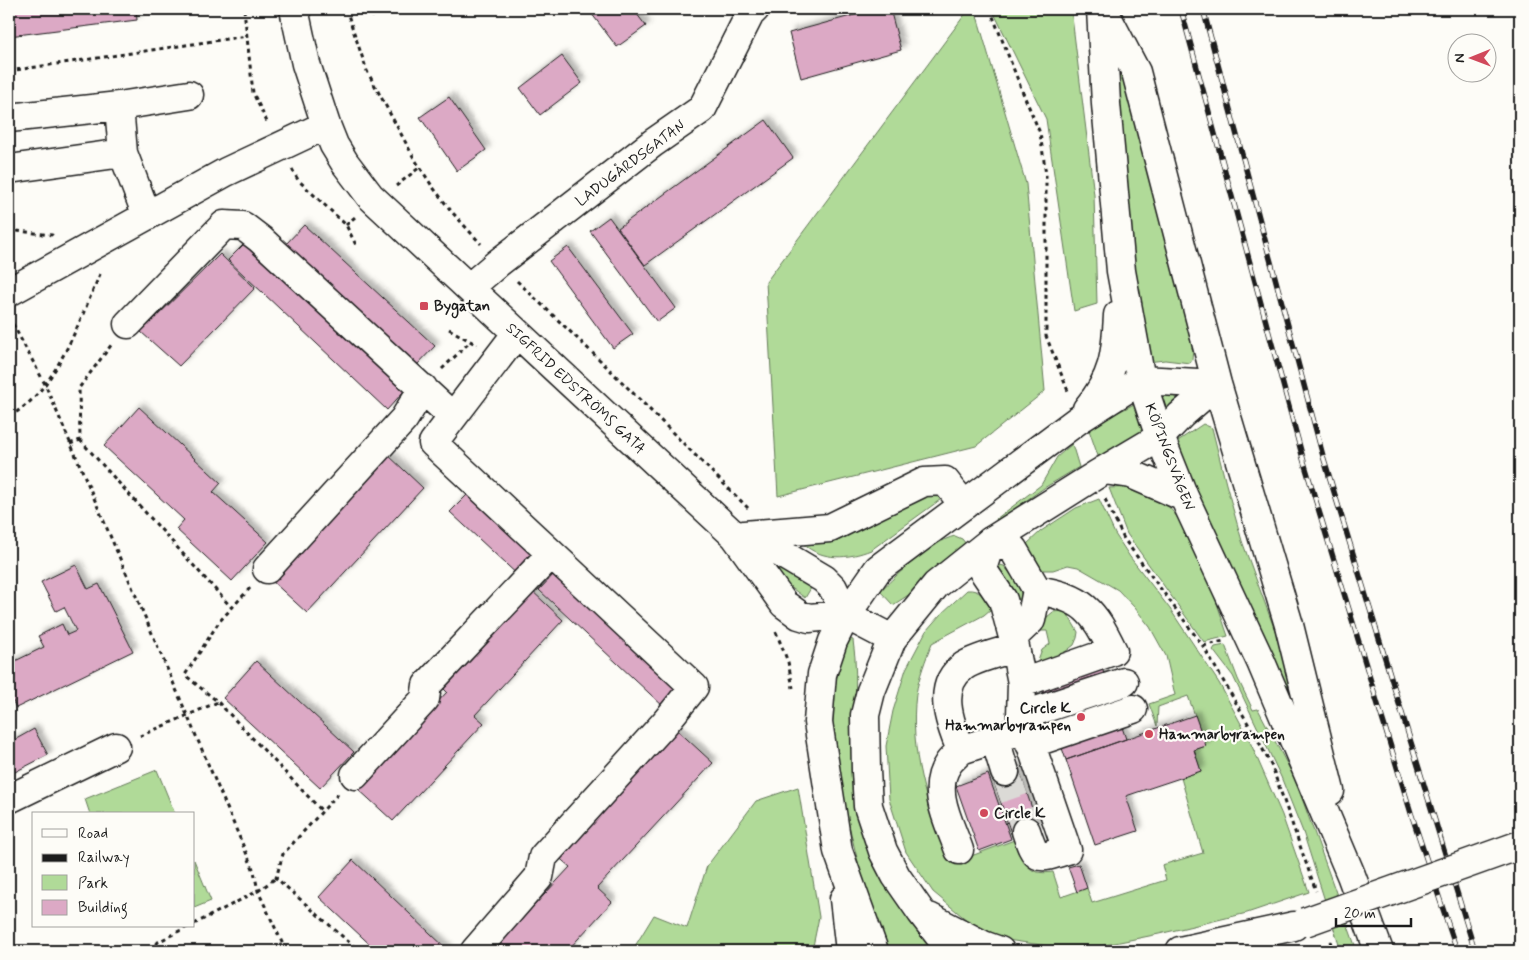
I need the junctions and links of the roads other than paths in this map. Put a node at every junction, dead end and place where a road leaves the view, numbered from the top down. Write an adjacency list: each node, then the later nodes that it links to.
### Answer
1 (294, 9): 7 (main road, SIGFRID EDSTRÖMS GATA)
2 (754, 9): 12 (main road, LADUGÅRDSGATAN)
3 (1102, 9): 11 (main road, KÖPINGSVÄGEN); 17 (main road, KÖPINGSVÄGEN)
4 (189, 95): 5 (main road)
5 (119, 106): 6 (main road); 8 (main road)
6 (9, 118)
7 (326, 125): 10 (main road); 12 (main road, SIGFRID EDSTRÖMS GATA)
8 (123, 153): 9 (main road); 10 (main road)
9 (9, 169)
10 (147, 216): 13 (main road)
11 (1121, 271): 16 (main road, KÖPINGSVÄGEN); 20 (main road)
12 (470, 287): 15 (main road, SIGFRID EDSTRÖMS GATA)
13 (10, 299)
14 (128, 324): 18 (main road)
15 (517, 333): 19 (main road); 25 (main road, SIGFRID EDSTRÖMS GATA)
16 (1141, 380): 17 (main road); 20 (main road); 21 (main road, KÖPINGSVÄGEN)
17 (1217, 384): 21 (main road); 47 (main road, KÖPINGSVÄGEN)
18 (423, 388): 19 (main road); 28 (main road)
19 (452, 416): 27 (main road)
20 (1078, 420): 24 (main road)
21 (1160, 438): 22 (main road); 23 (main road, KÖPINGSVÄGEN)
22 (1104, 470): 23 (main road); 26 (main road)
23 (1184, 497): 47 (main road, KÖPINGSVÄGEN)
24 (964, 505): 25 (main road); 26 (main road); 30 (main road)
25 (735, 536): 30 (main road, SIGFRID EDSTRÖMS GATA); 30 (main road, SIGFRID EDSTRÖMS GATA)
26 (991, 540): 29 (main road); 31 (main road); 32 (main road)
27 (552, 554): 41 (main road); 50 (main road)
28 (267, 569)
29 (1037, 590): 32 (main road); 33 (main road)
30 (846, 615): 31 (main road); 46 (main road)
31 (892, 639): 48 (main road)
32 (1014, 642): 35 (main road); 39 (main road)
33 (1114, 651): 34 (main road); 35 (main road)
34 (1124, 682): 36 (main road); 36 (main road)
35 (1022, 683): 36 (main road)
36 (1025, 729): 37 (main road); 43 (main road)
37 (995, 739): 39 (main road); 40 (main road)
38 (116, 747): 42 (main road)
39 (962, 750): 45 (main road)
40 (1005, 772)
41 (355, 775)
42 (9, 799)
43 (1026, 831)
44 (1520, 845): 49 (main road, bridge)
45 (959, 850)
46 (838, 851): 51 (main road); 52 (main road)
47 (1351, 875): 57 (main road, KÖPINGSVÄGEN)
48 (921, 912): 53 (main road); 54 (main road)
49 (1299, 924): 55 (main road); 56 (main road)
50 (475, 951)
51 (850, 951)
52 (874, 951)
53 (951, 951)
54 (1000, 951)
55 (1180, 951)
56 (1242, 951)
57 (1379, 951)

